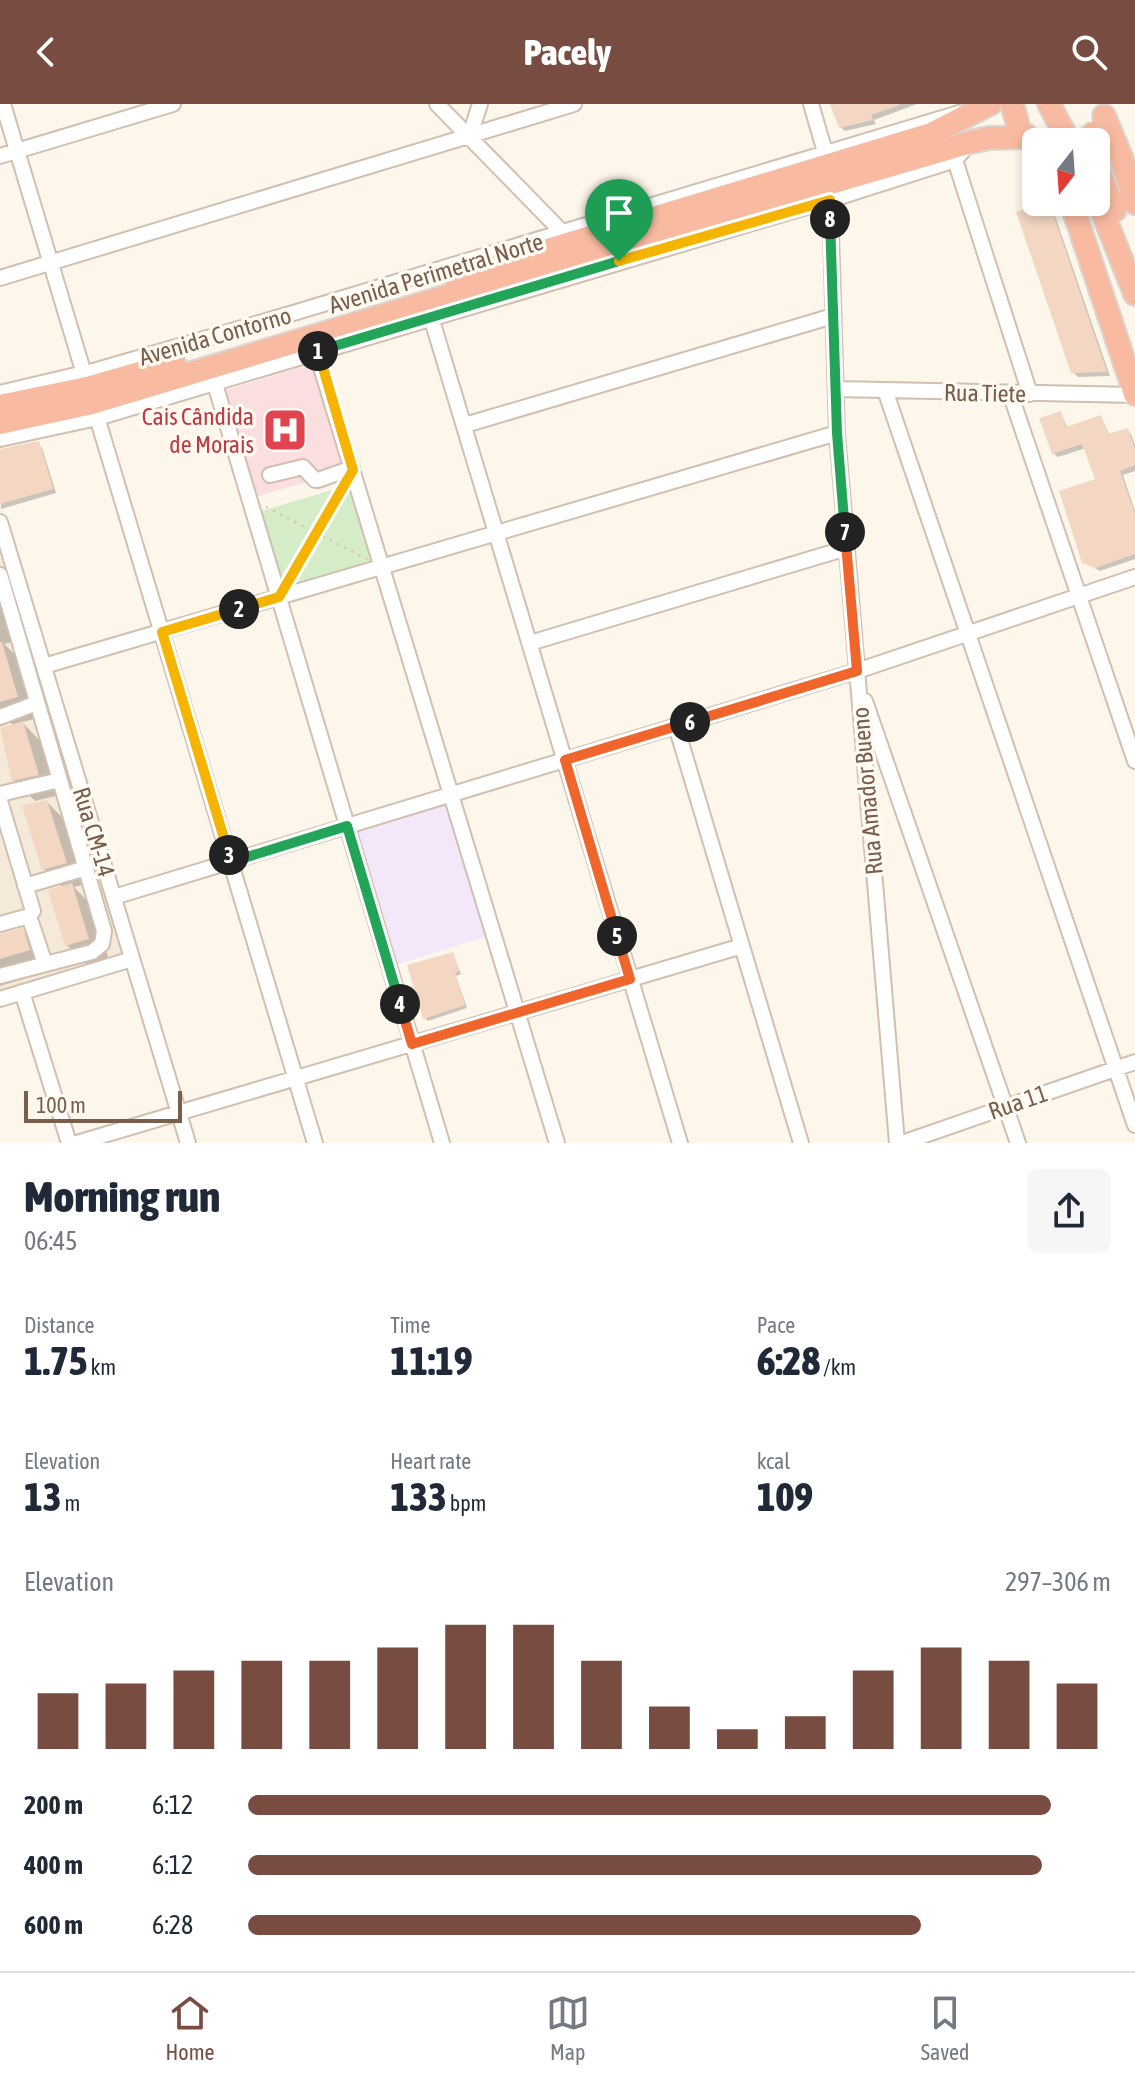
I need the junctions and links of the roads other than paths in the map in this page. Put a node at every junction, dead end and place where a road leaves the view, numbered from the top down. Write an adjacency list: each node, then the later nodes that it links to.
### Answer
1 (3, 104): 18 (street)
2 (173, 104): 18 (street)
3 (437, 104): 15 (street)
4 (480, 104): 15 (street)
5 (574, 104): 15 (street)
6 (811, 104): 19 (street)
7 (1012, 104): 13 (highway)
8 (1049, 104): 14 (highway)
9 (1065, 104): 12 (highway)
10 (983, 106): 11 (street, Avenida Contorno); 31 (highway, Avenida Perimetral Norte)
11 (941, 110): 19 (street, Avenida Contorno)
12 (1098, 123): 21 (highway)
13 (1022, 128)
14 (1062, 128)
15 (470, 135): 28 (street); 36 (street)
16 (1022, 139): 17 (highway, Avenida Perimetral Norte)
17 (971, 142): 22 (street); 23 (highway, Avenida Perimetral Norte)
18 (17, 151): 20 (street); 36 (street)
19 (825, 152): 31 (street, Avenida Contorno)
20 (0, 156)
21 (1128, 156): 27 (highway)
22 (955, 160): 24 (street, Avenida Contorno); 47 (street)
23 (878, 168): 24 (highway); 25 (highway); 33 (highway, Avenida Perimetral Norte)
24 (917, 172): 25 (street, Avenida Contorno)
25 (839, 197): 35 (street, Avenida Contorno); 39 (street, Rua Amador Bueno)
26 (1110, 199): 34 (highway)
27 (1135, 203)
28 (544, 213): 31 (street); 32 (street)
29 (1076, 216): 48 (highway)
30 (1104, 216): 38 (highway)
31 (568, 237): 32 (street, Avenida Contorno); 33 (street); 49 (highway, Avenida Perimetral Norte)
32 (541, 239): 49 (street, Avenida Contorno)
33 (594, 252): 35 (street); 49 (highway, Avenida Perimetral Norte)
34 (1135, 259)
35 (619, 261): 40 (street, Avenida Contorno)
36 (50, 264): 37 (street); 49 (street)
37 (0, 278)
38 (1135, 294)
39 (833, 316): 43 (street, Rua Amador Bueno); 52 (street)
40 (431, 317): 41 (street, Avenida Contorno); 52 (street)
41 (316, 351): 42 (street, Avenida Contorno); 55 (street)
42 (215, 384): 49 (street, Avenida Contorno); 64 (street)
43 (836, 389): 44 (street, Rua Tiete); 53 (street, Rua Amador Bueno)
44 (885, 390): 46 (street, Rua Tiete); 68 (street)
45 (0, 393): 49 (street, Avenida Contorno)
46 (1010, 393): 47 (street, Rua Tiete); 63 (street)
47 (1030, 394): 48 (street, Rua Tiete)
48 (1135, 394)
49 (90, 396): 50 (highway, Avenida Perimetral Norte); 51 (highway, Avenida Perimetral Norte); 54 (street, Avenida Contorno); 67 (street)
50 (0, 406)
51 (0, 423)
52 (465, 425): 58 (street)
53 (837, 433): 58 (street); 59 (street, Rua Amador Bueno)
54 (0, 439)
55 (352, 469): 56 (street); 60 (street)
56 (270, 475)
57 (0, 522): 70 (street, Rua CM-14)
58 (497, 533): 60 (street); 69 (street)
59 (847, 548): 69 (street); 71 (street, Rua Amador Bueno)
60 (382, 567): 64 (street); 80 (street)
61 (0, 575): 65 (street)
62 (1135, 577): 63 (street)
63 (1079, 596): 68 (street); 77 (street)
64 (279, 597): 67 (street); 82 (street)
65 (15, 628): 66 (street); 73 (street)
66 (0, 632)
67 (162, 632): 70 (street); 83 (street)
68 (966, 634): 71 (street); 99 (street)
69 (530, 643): 76 (street)
70 (44, 666): 86 (street, Rua CM-14)
71 (857, 671): 72 (street, Rua Amador Bueno); 75 (street)
72 (859, 687): 101 (street); 112 (street, Rua Amador Bueno)
73 (37, 703): 74 (street); 78 (street)
74 (0, 717)
75 (676, 726): 76 (street); 89 (street)
76 (565, 760): 80 (street); 93 (street)
77 (1135, 761)
78 (60, 780): 79 (street); 84 (street)
79 (0, 794)
80 (451, 794): 82 (street); 96 (street)
81 (0, 801): 85 (street)
82 (347, 826): 83 (street); 97 (street)
83 (231, 862): 86 (street); 100 (street)
84 (86, 868): 85 (street); 91 (street)
85 (25, 886): 87 (street)
86 (114, 897): 90 (street, Rua CM-14)
87 (29, 916): 88 (street); 91 (street)
88 (0, 924)
89 (742, 946): 93 (street); 111 (street)
90 (132, 959): 94 (street); 102 (street, Rua CM-14)
91 (45, 964): 92 (street)
92 (0, 976)
93 (630, 979): 96 (street); 110 (street)
94 (22, 992): 95 (street); 104 (street)
95 (0, 999)
96 (517, 1012): 97 (street); 109 (street)
97 (412, 1044): 100 (street); 108 (street)
98 (1135, 1062): 99 (street, Rua 11)
99 (1116, 1069): 101 (street, Rua 11); 103 (street)
100 (296, 1078): 102 (street); 107 (street)
101 (1006, 1107): 112 (street, Rua 11); 113 (street)
102 (179, 1113): 105 (street); 106 (street, Rua CM-14)
103 (1135, 1125)
104 (69, 1143)
105 (77, 1143)
106 (188, 1143)
107 (315, 1143)
108 (442, 1143)
109 (557, 1143)
110 (680, 1143)
111 (801, 1143)
112 (900, 1143)
113 (1018, 1143)

